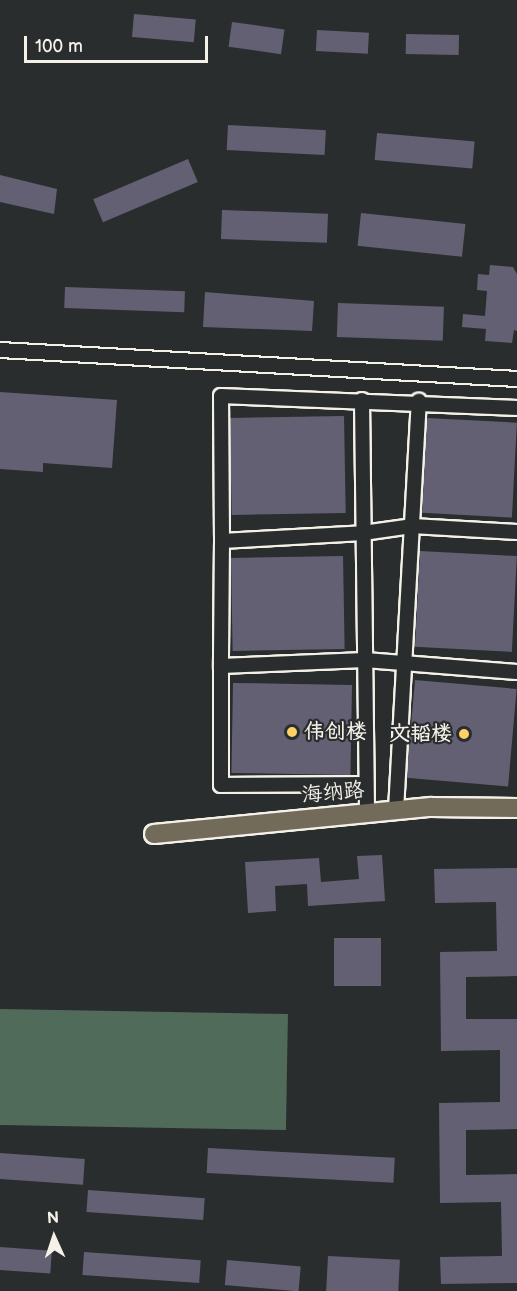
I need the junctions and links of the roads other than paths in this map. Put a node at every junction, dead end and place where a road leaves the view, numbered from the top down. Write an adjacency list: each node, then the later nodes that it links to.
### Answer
1 (0, 350): 2 (street)
2 (517, 379)
3 (362, 400): 4 (street); 8 (street); 9 (street)
4 (419, 401): 5 (street); 6 (street)
5 (517, 408)
6 (412, 526): 7 (street); 8 (street); 11 (street)
7 (517, 532)
8 (363, 533): 9 (street); 10 (street)
9 (222, 541): 12 (street)
10 (365, 660): 11 (street); 12 (street); 14 (street)
11 (404, 662): 13 (street); 16 (street)
12 (221, 666): 14 (street)
13 (517, 672)
14 (366, 784): 17 (street)
15 (517, 808): 16 (main road, 海纳路)
16 (396, 810): 17 (main road, 海纳路)
17 (367, 812): 18 (main road, 海纳路)
18 (154, 834)

